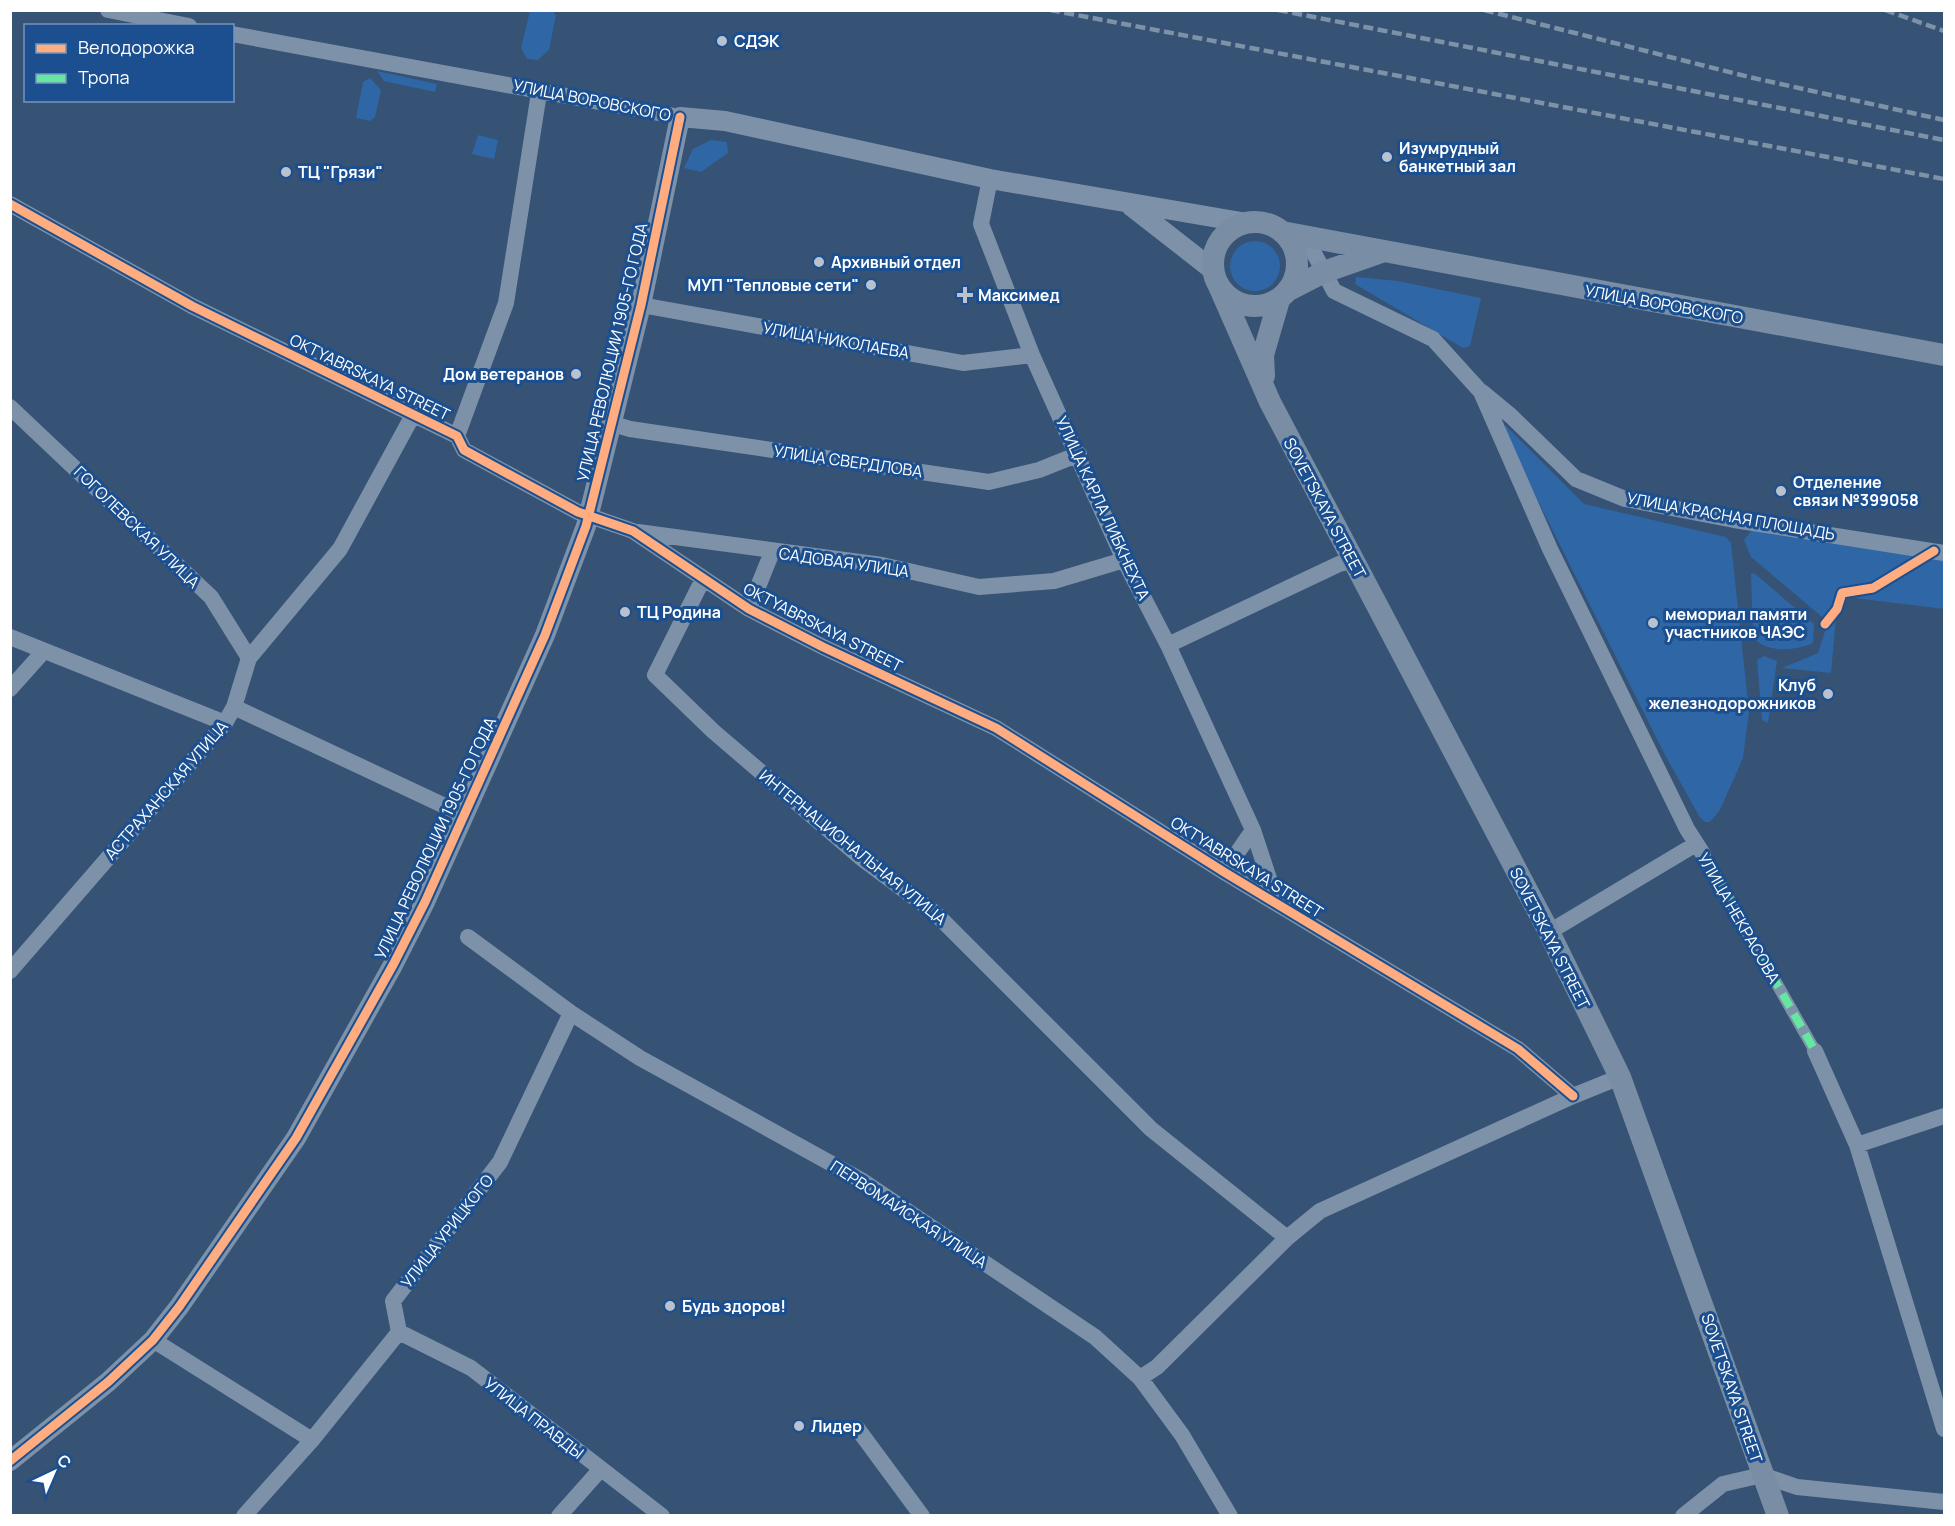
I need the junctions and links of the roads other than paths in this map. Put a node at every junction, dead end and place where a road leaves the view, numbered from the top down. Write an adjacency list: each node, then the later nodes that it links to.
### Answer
1 (108, 10): 2 (street)
2 (179, 24)
3 (234, 34): 4 (street, УЛИЦА ВОРОВСКОГО)
4 (539, 93): 5 (street, УЛИЦА ВОРОВСКОГО); 26 (street)
5 (680, 117): 6 (street, УЛИЦА ВОРОВСКОГО); 16 (street, УЛИЦА РЕВОЛЮЦИИ 1905-ГО ГОДА)
6 (990, 179): 7 (street, УЛИЦА ВОРОВСКОГО); 17 (street, УЛИЦА КАРЛА ЛИБКНЕХТА)
7 (1127, 203): 9 (street, УЛИЦА ВОРОВСКОГО); 14 (street, УЛИЦА ВОРОВСКОГО)
8 (10, 204): 22 (street, OKTYABRSKAYA STREET)
9 (1247, 223): 10 (main road); 14 (main road)
10 (1282, 232): 11 (main road, УЛИЦА ВОРОВСКОГО); 15 (main road)
11 (1306, 238): 12 (main road, УЛИЦА ВОРОВСКОГО); 13 (street, УЛИЦА НЕКРАСОВА)
12 (1384, 252): 13 (main road, УЛИЦА ВОРОВСКОГО); 18 (main road, УЛИЦА ВОРОВСКОГО)
13 (1324, 272): 15 (main road, УЛИЦА ВОРОВСКОГО); 20 (street, УЛИЦА НЕКРАСОВА)
14 (1216, 278): 15 (main road); 19 (main road, SOVETSKAYA STREET)
15 (1284, 295): 19 (main road, SOVETSKAYA STREET)
16 (641, 305): 17 (street, УЛИЦА НИКОЛАЕВА); 25 (street, УЛИЦА РЕВОЛЮЦИИ 1905-ГО ГОДА)
17 (1032, 355): 27 (street, УЛИЦА КАРЛА ЛИБКНЕХТА)
18 (1944, 355)
19 (1265, 387): 33 (main road, SOVETSKAYA STREET)
20 (1481, 392): 23 (street, УЛИЦА КРАСНАЯ ПЛОЩАДЬ); 24 (street, УЛИЦА НЕКРАСОВА)
21 (10, 407): 39 (street, ГОГОЛЕВСКАЯ УЛИЦА)
22 (413, 415): 26 (street, OKTYABRSKAYA STREET); 39 (street, АСТРАХАНСКАЯ УЛИЦА)
23 (1511, 416): 24 (street); 31 (street, УЛИЦА КРАСНАЯ ПЛОЩАДЬ)
24 (1493, 423): 45 (street, УЛИЦА НЕКРАСОВА)
25 (613, 424): 27 (street, УЛИЦА СВЕРДЛОВА); 28 (street, УЛИЦА РЕВОЛЮЦИИ 1905-ГО ГОДА)
26 (457, 436): 28 (street, OKTYABRSKAYA STREET)
27 (1079, 454): 32 (street, УЛИЦА КАРЛА ЛИБКНЕХТА)
28 (588, 516): 29 (street, OKTYABRSKAYA STREET); 43 (street, УЛИЦА РЕВОЛЮЦИИ 1905-ГО ГОДА)
29 (633, 531): 30 (street, САДОВАЯ УЛИЦА); 34 (street, OKTYABRSKAYA STREET)
30 (772, 552): 32 (street, САДОВАЯ УЛИЦА); 35 (street)
31 (1944, 553)
32 (1124, 560): 37 (street, УЛИЦА КАРЛА ЛИБКНЕХТА)
33 (1353, 561): 37 (street); 48 (main road, SOVETSKAYA STREET)
34 (703, 579): 35 (street, OKTYABRSKAYA STREET); 57 (street, ИНТЕРНАЦИОНАЛЬНАЯ УЛИЦА)
35 (750, 609): 46 (street, OKTYABRSKAYA STREET)
36 (10, 637): 38 (street)
37 (1168, 645): 44 (street, УЛИЦА КАРЛА ЛИБКНЕХТА)
38 (43, 652): 40 (street); 42 (street)
39 (249, 658): 41 (street, АСТРАХАНСКАЯ УЛИЦА)
40 (10, 689)
41 (234, 707): 42 (street, АСТРАХАНСКАЯ УЛИЦА); 43 (street)
42 (225, 723): 50 (street, АСТРАХАНСКАЯ УЛИЦА)
43 (464, 815): 59 (street, УЛИЦА РЕВОЛЮЦИИ 1905-ГО ГОДА)
44 (1253, 830): 46 (street); 47 (street, УЛИЦА КАРЛА ЛИБКНЕХТА)
45 (1699, 849): 48 (street); 52 (street, УЛИЦА НЕКРАСОВА)
46 (1224, 872): 47 (street, OKTYABRSKAYA STREET)
47 (1277, 903): 54 (street, OKTYABRSKAYA STREET)
48 (1548, 932): 53 (main road, SOVETSKAYA STREET)
49 (468, 937): 51 (street, ПЕРВОМАЙСКАЯ УЛИЦА)
50 (10, 971)
51 (572, 1013): 58 (street, УЛИЦА УРИЦКОГО); 60 (street, ПЕРВОМАЙСКАЯ УЛИЦА)
52 (1815, 1051): 56 (street, УЛИЦА НЕКРАСОВА)
53 (1620, 1077): 54 (street); 66 (main road, SOVETSKAYA STREET)
54 (1573, 1096): 57 (street)
55 (1944, 1116): 56 (street)
56 (1857, 1145): 62 (street, УЛИЦА НЕКРАСОВА)
57 (1287, 1238): 60 (street)
58 (399, 1332): 63 (street); 65 (street, УЛИЦА ПРАВДЫ)
59 (153, 1340): 63 (street); 64 (street, УЛИЦА РЕВОЛЮЦИИ 1905-ГО ГОДА)
60 (1140, 1378): 72 (street, ПЕРВОМАЙСКАЯ УЛИЦА)
61 (857, 1428): 71 (street)
62 (1944, 1429)
63 (312, 1440): 68 (street)
64 (10, 1461)
65 (600, 1470): 69 (street); 70 (street, УЛИЦА ПРАВДЫ)
66 (1762, 1475): 67 (street); 73 (street); 74 (main road, SOVETSKAYA STREET)
67 (1944, 1503)
68 (244, 1515)
69 (559, 1515)
70 (662, 1515)
71 (922, 1515)
72 (1230, 1515)
73 (1683, 1515)
74 (1778, 1515)

